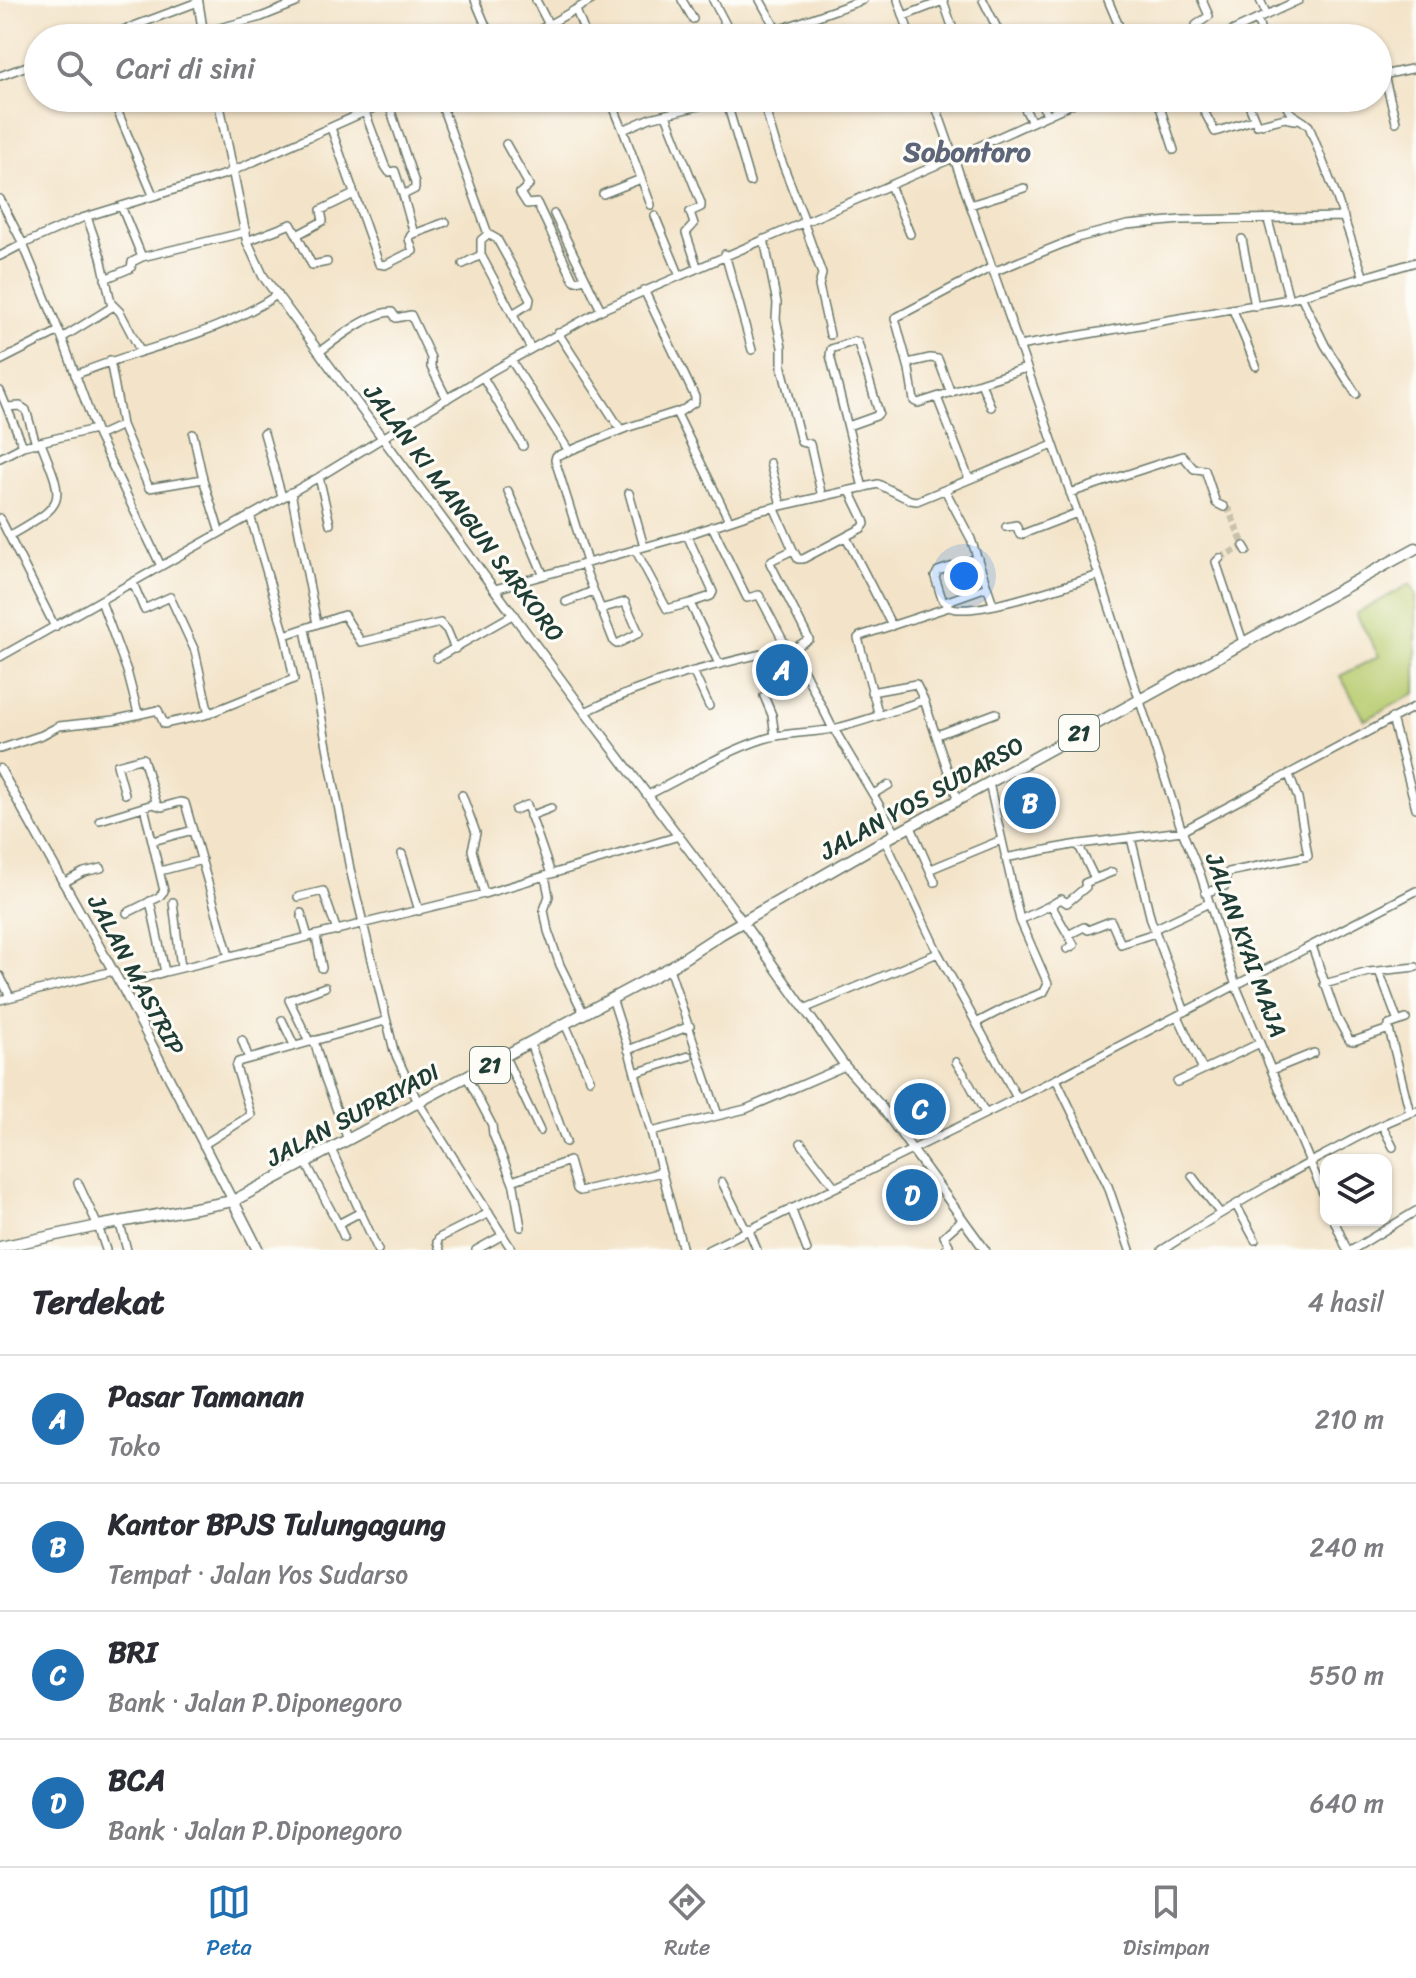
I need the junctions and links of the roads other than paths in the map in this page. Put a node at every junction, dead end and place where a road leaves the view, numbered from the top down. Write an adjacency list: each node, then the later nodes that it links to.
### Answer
1 (475, 0): 25 (street)
2 (536, 0): 26 (street)
3 (592, 0): 17 (street)
4 (682, 0): 20 (street)
5 (713, 0): 29 (street)
6 (760, 0): 30 (street)
7 (863, 0): 31 (street)
8 (898, 0): 19 (street)
9 (943, 0): 19 (street); 33 (street)
10 (1108, 0): 35 (street)
11 (1202, 0): 36 (street)
12 (1260, 0): 18 (street)
13 (1299, 0): 18 (street)
14 (198, 1): 22 (street); 23 (main road)
15 (985, 1): 34 (street)
16 (296, 3): 24 (street)
17 (576, 10): 27 (street); 28 (street)
18 (1267, 15): 21 (street)
19 (904, 16): 32 (street)
20 (693, 19)
21 (1257, 19): 37 (street); 38 (street)
22 (138, 24)
23 (202, 24)
24 (240, 24)
25 (485, 24)
26 (548, 24)
27 (551, 24)
28 (582, 24)
29 (726, 24)
30 (773, 24)
31 (795, 24)
32 (907, 24)
33 (951, 24)
34 (996, 24)
35 (1118, 24)
36 (1197, 24)
37 (1246, 24)
38 (1259, 24)
39 (24, 67): 42 (street)
40 (1416, 68): 41 (street)
41 (1392, 73)
42 (0, 76)
43 (1392, 109): 65 (street)
44 (118, 112): 80 (street)
45 (221, 112): 72 (main road, JALAN KI MANGUN SARKORO)
46 (365, 112): 66 (street); 73 (street)
47 (391, 112): 71 (street)
48 (444, 112): 94 (street)
49 (616, 112): 67 (street)
50 (678, 112): 61 (street)
51 (732, 112): 75 (street)
52 (766, 112): 91 (street)
53 (938, 112): 70 (street, JALAN KYAI MAJA)
54 (1027, 112): 64 (street)
55 (1046, 112): 62 (street)
56 (1055, 112): 62 (street)
57 (1162, 112): 69 (street)
58 (1205, 112): 63 (street)
59 (1251, 112): 63 (street)
60 (1286, 114): 63 (street); 89 (street)
61 (666, 115): 67 (street); 108 (street)
62 (1048, 115): 64 (street)
63 (1253, 120)
64 (1032, 122): 70 (street)
65 (1396, 122)
66 (331, 128): 72 (street); 78 (street)
67 (623, 130): 74 (street)
68 (506, 144): 113 (street)
69 (1174, 150)
70 (953, 158): 76 (street); 84 (street, JALAN KYAI MAJA)
71 (407, 161): 73 (street); 81 (street)
72 (234, 171): 80 (street); 97 (main road, JALAN KI MANGUN SARKORO)
73 (395, 171): 81 (street)
74 (641, 179): 79 (street); 83 (street)
75 (750, 182)
76 (890, 185): 91 (street); 95 (street)
77 (1024, 188): 84 (street)
78 (354, 194): 93 (street); 96 (street)
79 (603, 194)
80 (153, 195): 85 (street)
81 (403, 195): 93 (street)
82 (0, 199): 100 (street)
83 (651, 205)
84 (970, 205): 109 (street, JALAN KYAI MAJA)
85 (121, 206): 88 (street); 104 (street)
86 (554, 214): 113 (street)
87 (655, 216): 110 (street)
88 (87, 217): 100 (street); 112 (street)
89 (1344, 217): 90 (street); 111 (street)
90 (1268, 220): 109 (street); 117 (street)
91 (804, 221): 98 (street); 125 (street)
92 (446, 222): 93 (street)
93 (414, 234)
94 (488, 234): 102 (street); 122 (street)
95 (910, 234)
96 (297, 235): 97 (street); 105 (street)
97 (246, 236): 104 (street); 115 (main road, JALAN KI MANGUN SARKORO)
98 (764, 239): 101 (street); 173 (street)
99 (1242, 239): 119 (street)
100 (23, 244): 103 (street); 124 (street)
101 (725, 254): 108 (street); 129 (street)
102 (481, 255): 107 (street); 122 (street)
103 (0, 256)
104 (142, 257): 112 (street)
105 (327, 262)
106 (1416, 262): 111 (street)
107 (463, 264)
108 (697, 266): 110 (street)
109 (992, 269): 126 (street, JALAN KYAI MAJA); 134 (street)
110 (679, 274): 114 (street)
111 (1364, 278): 116 (street)
112 (105, 279): 118 (street)
113 (585, 279): 120 (street)
114 (644, 290): 120 (street); 147 (street)
115 (278, 294): 128 (street); 130 (main road, JALAN KI MANGUN SARKORO)
116 (1301, 296): 117 (street); 142 (street)
117 (1289, 299): 119 (street)
118 (112, 304): 124 (street); 128 (street)
119 (1255, 306): 121 (street)
120 (601, 310): 123 (street)
121 (1233, 310): 126 (street); 135 (street)
122 (512, 314): 127 (street)
123 (558, 333): 127 (street); 150 (street)
124 (60, 334): 133 (street); 137 (street)
125 (830, 335)
126 (1019, 346): 136 (street, JALAN KYAI MAJA)
127 (531, 349): 132 (street)
128 (140, 350): 131 (street)
129 (752, 350)
130 (319, 352): 144 (street); 154 (main road, JALAN KI MANGUN SARKORO)
131 (110, 360): 137 (street); 148 (street)
132 (511, 360): 138 (street); 159 (street)
133 (0, 361)
134 (908, 363): 141 (street); 143 (street)
135 (1256, 366)
136 (1026, 368): 139 (street); 156 (street, JALAN KYAI MAJA)
137 (75, 375): 151 (street)
138 (483, 377): 144 (street); 158 (street)
139 (981, 383): 141 (street); 146 (street)
140 (0, 392): 145 (street)
141 (951, 393): 143 (street)
142 (1356, 394)
143 (937, 397): 164 (street)
144 (447, 399): 154 (street)
145 (7, 407): 155 (street); 157 (street)
146 (991, 407)
147 (678, 413): 150 (street); 179 (street)
148 (122, 425): 151 (street); 163 (street)
149 (848, 426): 149 (street); 165 (street)
150 (621, 430): 159 (street)
151 (97, 432): 155 (street); 194 (street)
152 (264, 433): 172 (street)
153 (193, 434): 163 (street)
154 (383, 438): 162 (street); 199 (main road, JALAN KI MANGUN SARKORO)
155 (39, 443): 157 (street); 185 (street)
156 (1053, 445): 164 (street); 171 (street, JALAN KYAI MAJA)
157 (23, 446): 160 (street)
158 (523, 446)
159 (569, 451): 193 (street)
160 (0, 458)
161 (770, 463): 174 (street)
162 (319, 477): 169 (street); 180 (street)
163 (203, 479): 183 (street)
164 (969, 479): 166 (street)
165 (863, 488): 166 (street); 168 (street)
166 (945, 490): 191 (street)
167 (508, 491): 195 (street)
168 (850, 491): 173 (street); 186 (street)
169 (291, 492): 172 (street); 207 (street)
170 (629, 493): 188 (street)
171 (1070, 493): 175 (street); 176 (street, JALAN KYAI MAJA)
172 (282, 497): 177 (street)
173 (822, 497): 174 (street)
174 (777, 506): 179 (street); 190 (street)
175 (1224, 507)
176 (1077, 513): 182 (street); 196 (street, JALAN KYAI MAJA)
177 (250, 515): 183 (street); 211 (street)
178 (0, 518): 185 (street)
179 (729, 520): 181 (street)
180 (330, 524)
181 (712, 526): 184 (street); 214 (street)
182 (1006, 527)
183 (220, 533): 194 (street)
184 (687, 535): 188 (street); 204 (street)
185 (10, 537): 187 (street); 209 (street)
186 (846, 537): 190 (street); 208 (street)
187 (0, 545)
188 (640, 548): 193 (street); 204 (street)
189 (1416, 548): 212 (highway, JALAN YOS SUDARSO / 21)
190 (793, 550): 214 (street)
191 (978, 558): 198 (street); 198 (street)
192 (1220, 558): 212 (street)
193 (585, 563): 195 (street); 200 (street)
194 (161, 566): 197 (street)
195 (543, 574): 199 (street)
196 (1099, 575): 208 (street); 221 (street, JALAN KYAI MAJA)
197 (133, 583): 201 (street); 228 (street)
198 (987, 587): 202 (street)
199 (495, 589): 206 (main road, JALAN KI MANGUN SARKORO)
200 (593, 591): 203 (street); 205 (street)
201 (101, 601): 209 (street); 226 (street)
202 (992, 601)
203 (566, 602)
204 (690, 603): 217 (street)
205 (600, 609): 205 (street)
206 (514, 614): 213 (street); 225 (main road, JALAN KI MANGUN SARKORO)
207 (317, 624): 210 (street); 213 (street)
208 (892, 626): 219 (street)
209 (55, 627): 215 (street)
210 (305, 629): 211 (street); 285 (street)
211 (285, 635): 228 (street)
212 (1243, 642): 221 (highway, JALAN YOS SUDARSO / 21)
213 (455, 649): 216 (street)
214 (790, 649): 217 (street); 231 (street)
215 (0, 657)
216 (437, 658)
217 (719, 664): 218 (street)
218 (693, 671): 223 (street); 225 (street)
219 (871, 692): 222 (street); 229 (street)
220 (764, 696): 233 (street)
221 (1140, 699): 237 (highway, JALAN YOS SUDARSO / 21); 253 (street, JALAN KYAI MAJA)
222 (924, 700): 229 (street); 232 (street)
223 (709, 706)
224 (1416, 706): 230 (street)
225 (585, 712): 242 (main road, JALAN KI MANGUN SARKORO)
226 (138, 713): 228 (street); 234 (street)
227 (996, 713): 232 (street)
228 (209, 714)
229 (879, 716): 231 (street)
230 (1392, 718): 236 (street); 247 (street)
231 (833, 729): 233 (street); 240 (street)
232 (937, 735): 243 (street)
233 (775, 736): 242 (street)
234 (0, 749)
235 (0, 769): 271 (main road, JALAN MASTRIP)
236 (1289, 775): 253 (street); 273 (street)
237 (989, 783): 243 (highway, JALAN YOS SUDARSO / 21); 258 (street)
238 (889, 785): 240 (street)
239 (125, 794): 244 (street)
240 (873, 794): 254 (street)
241 (462, 795): 274 (street)
242 (648, 795): 255 (main road, JALAN KI MANGUN SARKORO)
243 (958, 801): 251 (highway, JALAN YOS SUDARSO / 21)
244 (157, 805): 245 (street); 252 (street)
245 (144, 807): 250 (street); 259 (street)
246 (551, 808): 249 (street)
247 (1416, 808)
248 (515, 810): 249 (street)
249 (530, 816): 268 (street)
250 (100, 820)
251 (911, 827): 254 (highway, JALAN YOS SUDARSO / 21); 265 (street)
252 (193, 830): 259 (street); 263 (street)
253 (1182, 831): 256 (street); 273 (street, JALAN KYAI MAJA)
254 (897, 835): 257 (highway, JALAN YOS SUDARSO / 21)
255 (679, 836): 268 (street); 284 (main road, JALAN KI MANGUN SARKORO)
256 (1131, 838): 260 (street); 287 (street)
257 (885, 840): 284 (highway, JALAN YOS SUDARSO / 21); 292 (street)
258 (1001, 840): 262 (street); 265 (street)
259 (153, 841): 266 (street)
260 (1078, 844): 262 (street); 269 (street)
261 (402, 854): 280 (street)
262 (1005, 858): 283 (street)
263 (202, 860): 266 (street); 293 (street)
264 (101, 868): 271 (street)
265 (931, 869): 270 (street)
266 (160, 871): 276 (street)
267 (1112, 872): 269 (street)
268 (548, 875): 274 (street); 310 (street)
269 (1095, 879): 279 (street)
270 (935, 882)
271 (63, 883): 298 (main road, JALAN MASTRIP)
272 (1416, 891): 290 (street)
273 (1205, 893): 278 (street, JALAN KYAI MAJA)
274 (484, 894): 280 (street)
275 (298, 897): 286 (street)
276 (150, 901): 281 (street); 300 (street)
277 (173, 902): 295 (street)
278 (1209, 903): 287 (street); 304 (street, JALAN KYAI MAJA)
279 (1051, 905): 283 (street); 288 (street)
280 (419, 911): 285 (street)
281 (127, 913)
282 (301, 913): 289 (street)
283 (1020, 920): 314 (street)
284 (743, 922): 297 (highway, JALAN SUPRIYADI / 21); 309 (main road, JALAN KI MANGUN SARKORO)
285 (364, 925): 286 (street); 313 (street)
286 (337, 931): 289 (street)
287 (1155, 931): 288 (street); 311 (street)
288 (1068, 935): 291 (street)
289 (312, 936): 293 (street); 296 (street)
290 (1312, 946): 302 (street); 304 (street)
291 (1067, 949)
292 (938, 953): 309 (street); 314 (street)
293 (229, 956): 295 (street)
294 (1416, 967): 299 (street)
295 (181, 968): 300 (street)
296 (322, 968)
297 (669, 968): 307 (highway, JALAN SUPRIYADI / 21); 316 (street)
298 (113, 971): 303 (main road, JALAN MASTRIP); 306 (street)
299 (1379, 971): 302 (street); 317 (street)
300 (165, 972): 303 (street)
301 (0, 976): 306 (street)
302 (1324, 984): 317 (street)
303 (121, 985): 348 (main road, JALAN MASTRIP)
304 (1236, 986): 311 (street); 321 (street, JALAN KYAI MAJA)
305 (325, 987): 319 (street)
306 (10, 997): 308 (street)
307 (612, 998): 310 (highway, JALAN SUPRIYADI / 21); 323 (street)
308 (0, 1000)
309 (804, 1009): 329 (main road, JALAN KI MANGUN SARKORO)
310 (584, 1014): 315 (highway, JALAN SUPRIYADI / 21)
311 (1181, 1014): 330 (street); 335 (street)
312 (282, 1020): 322 (street)
313 (385, 1021): 319 (street); 338 (street)
314 (976, 1023): 337 (street)
315 (565, 1024): 320 (highway, JALAN SUPRIYADI / 21); 334 (street)
316 (690, 1026): 323 (street); 325 (street)
317 (1389, 1029): 339 (street)
318 (242, 1040): 327 (street)
319 (312, 1040): 322 (street); 345 (street)
320 (530, 1043): 326 (highway, JALAN SUPRIYADI / 21); 346 (street)
321 (1260, 1043): 330 (street); 331 (street, JALAN KYAI MAJA)
322 (294, 1045): 327 (street)
323 (628, 1050): 332 (street)
324 (1314, 1053): 331 (street)
325 (694, 1054): 332 (street); 341 (street)
326 (505, 1057): 333 (highway, JALAN SUPRIYADI / 21); 343 (street)
327 (249, 1059): 348 (street)
328 (956, 1062): 340 (street)
329 (845, 1066): 341 (street); 350 (main road, JALAN KI MANGUN SARKORO)
330 (1203, 1070): 336 (street)
331 (1272, 1070): 352 (street, JALAN KYAI MAJA)
332 (635, 1073): 344 (street)
333 (467, 1077): 338 (highway, JALAN SUPRIYADI / 21); 356 (street)
334 (590, 1079)
335 (1056, 1079): 337 (street); 392 (street)
336 (1177, 1082)
337 (1017, 1098): 340 (street)
338 (418, 1102): 345 (highway, JALAN SUPRIYADI / 21); 366 (street)
339 (1413, 1112): 342 (street)
340 (985, 1113): 350 (street)
341 (718, 1115): 344 (street)
342 (1382, 1125): 349 (street); 352 (street)
343 (540, 1131)
344 (651, 1132): 354 (street)
345 (348, 1140): 351 (highway, JALAN SUPRIYADI / 21)
346 (566, 1142)
347 (801, 1143): 360 (street)
348 (203, 1145): 361 (main road, JALAN MASTRIP)
349 (1393, 1147)
350 (912, 1148): 360 (street); 368 (main road, JALAN KI MANGUN SARKORO)
351 (331, 1149): 353 (highway, JALAN SUPRIYADI / 21); 365 (street)
352 (1310, 1162): 359 (street, JALAN KYAI MAJA); 362 (street)
353 (306, 1163): 361 (highway, JALAN SUPRIYADI / 21); 370 (street)
354 (662, 1172): 356 (street); 386 (street)
355 (1192, 1176): 367 (street)
356 (512, 1181): 373 (street)
357 (722, 1182): 374 (street)
358 (78, 1183): 371 (street)
359 (1320, 1186)
360 (835, 1187): 363 (street)
361 (233, 1201): 369 (highway, 21); 381 (highway)
362 (1236, 1205): 367 (street); 377 (street)
363 (791, 1208): 374 (street); 389 (street)
364 (1416, 1211): 394 (street)
365 (361, 1212): 370 (street); 382 (street)
366 (489, 1213): 375 (street); 383 (street)
367 (1220, 1213): 393 (street)
368 (963, 1219): 390 (street); 391 (main road, JALAN KI MANGUN SARKORO)
369 (119, 1221): 371 (highway, 21); 380 (street)
370 (338, 1224): 376 (street)
371 (98, 1226): 378 (highway, 21); 379 (street)
372 (1337, 1226): 394 (street)
373 (521, 1227)
374 (747, 1229): 387 (street); 388 (street)
375 (503, 1235): 384 (street); 385 (street)
376 (344, 1237)
377 (1255, 1240)
378 (2, 1248)
379 (106, 1250)
380 (127, 1250)
381 (258, 1250)
382 (378, 1250)
383 (440, 1250)
384 (476, 1250)
385 (512, 1250)
386 (683, 1250)
387 (708, 1250)
388 (757, 1250)
389 (807, 1250)
390 (945, 1250)
391 (985, 1250)
392 (1130, 1250)
393 (1162, 1250)
394 (1349, 1250)

